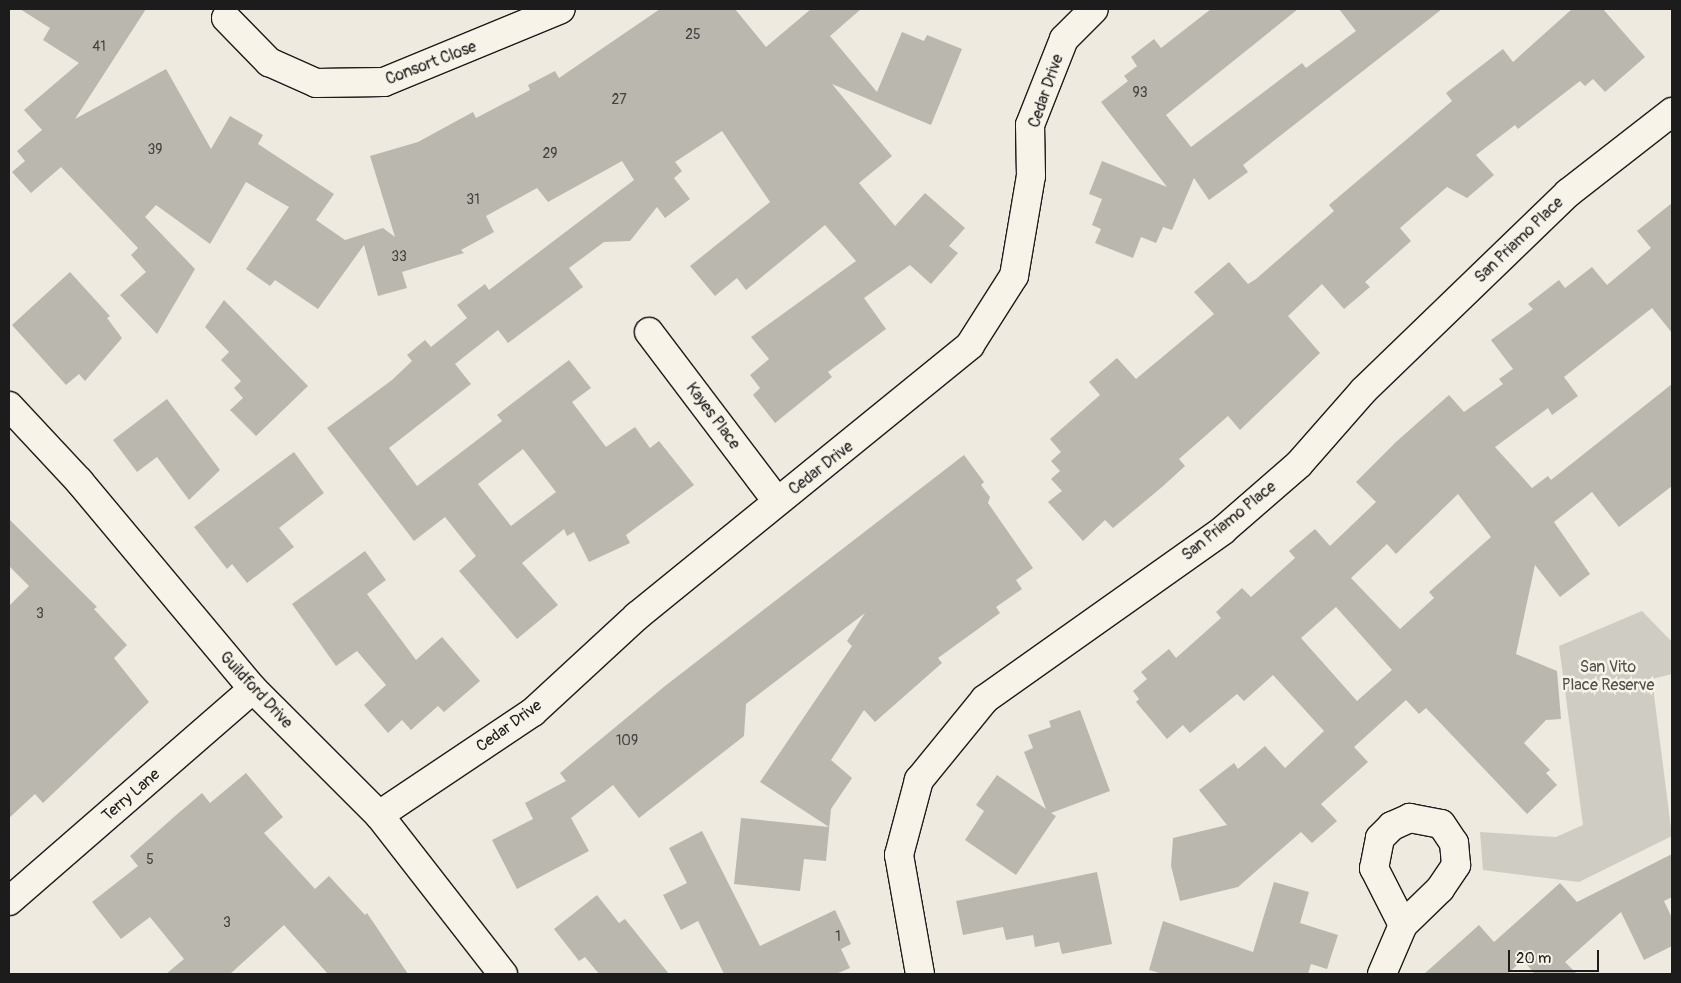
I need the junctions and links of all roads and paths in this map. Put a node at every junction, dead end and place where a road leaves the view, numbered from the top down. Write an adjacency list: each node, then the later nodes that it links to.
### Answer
1 (561, 9): 3 (street, Consort Close)
2 (1094, 9): 7 (street, Cedar Drive)
3 (226, 18)
4 (1672, 112): 13 (street, San Priamo Place)
5 (649, 332): 7 (street, Kayes Place)
6 (9, 406): 8 (street, Guildford Drive)
7 (777, 501): 9 (street, Cedar Drive)
8 (252, 689): 9 (street, Guildford Drive); 10 (street, Terry Lane)
9 (379, 815): 12 (street, Guildford Drive)
10 (9, 901)
11 (1403, 925): 14 (street)
12 (503, 974)
13 (920, 974)
14 (1382, 974)

